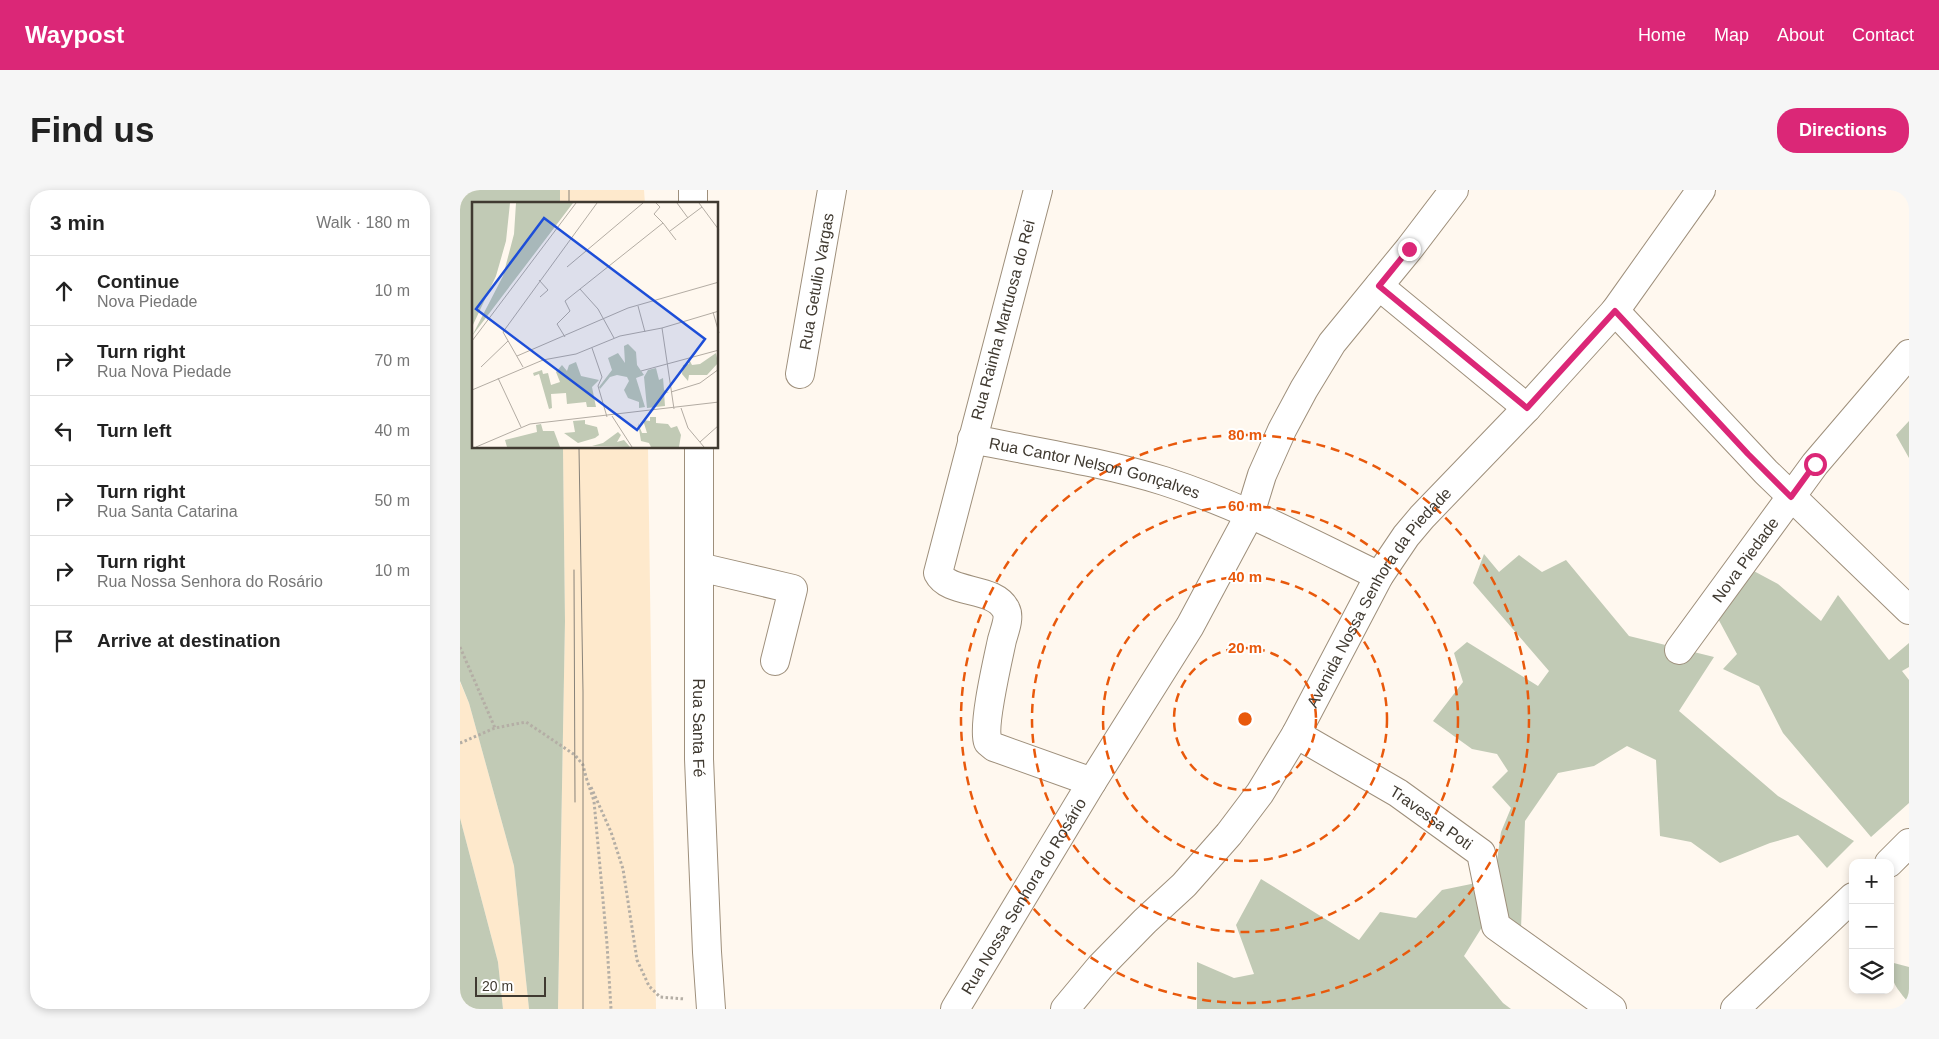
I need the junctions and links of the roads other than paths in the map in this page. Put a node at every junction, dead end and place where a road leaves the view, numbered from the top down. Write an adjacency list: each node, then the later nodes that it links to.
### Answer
1 (832, 190): 8 (street, Rua Getulio Vargas)
2 (1038, 190): 10 (street, Rua Rainha Martuosa do Rei)
3 (1454, 190): 5 (street, Rua Nossa Senhora do Rosário)
4 (1701, 190): 6 (street, Avenida Nossa Senhora da Piedade)
5 (1379, 286): 9 (street); 13 (street, Rua Nossa Senhora do Rosário)
6 (1615, 311): 9 (street, Avenida Nossa Senhora da Piedade); 12 (street)
7 (1909, 354): 12 (street, Nova Piedade)
8 (800, 374)
9 (1527, 408): 15 (street, Avenida Nossa Senhora da Piedade)
10 (972, 438): 13 (street, Rua Cantor Nelson Gonçalves); 17 (street, Rua Rainha Martuosa do Rei)
11 (699, 449): 14 (street, Rua Santa Fé)
12 (1791, 497): 16 (street); 18 (street, Nova Piedade)
13 (1250, 514): 15 (street, Rua Cantor Nelson Gonçalves); 21 (street, Rua Nossa Senhora do Rosário)
14 (699, 568): 19 (street); 25 (street, Rua Santa Fé)
15 (1379, 576): 20 (street, Avenida Nossa Senhora da Piedade)
16 (1909, 610)
17 (1008, 613): 21 (street, Rua Nossa Senhora do Rosário)
18 (1679, 650)
19 (775, 661)
20 (1296, 734): 27 (street, Avenida Nossa Senhora da Piedade); 28 (street, Travessa Poti)
21 (1092, 782): 26 (street, Rua Nossa Senhora do Rosário)
22 (1909, 843): 23 (street)
23 (1893, 859)
24 (1849, 901): 29 (street)
25 (710, 1005)
26 (955, 1009)
27 (1065, 1009)
28 (1612, 1009)
29 (1735, 1009)

